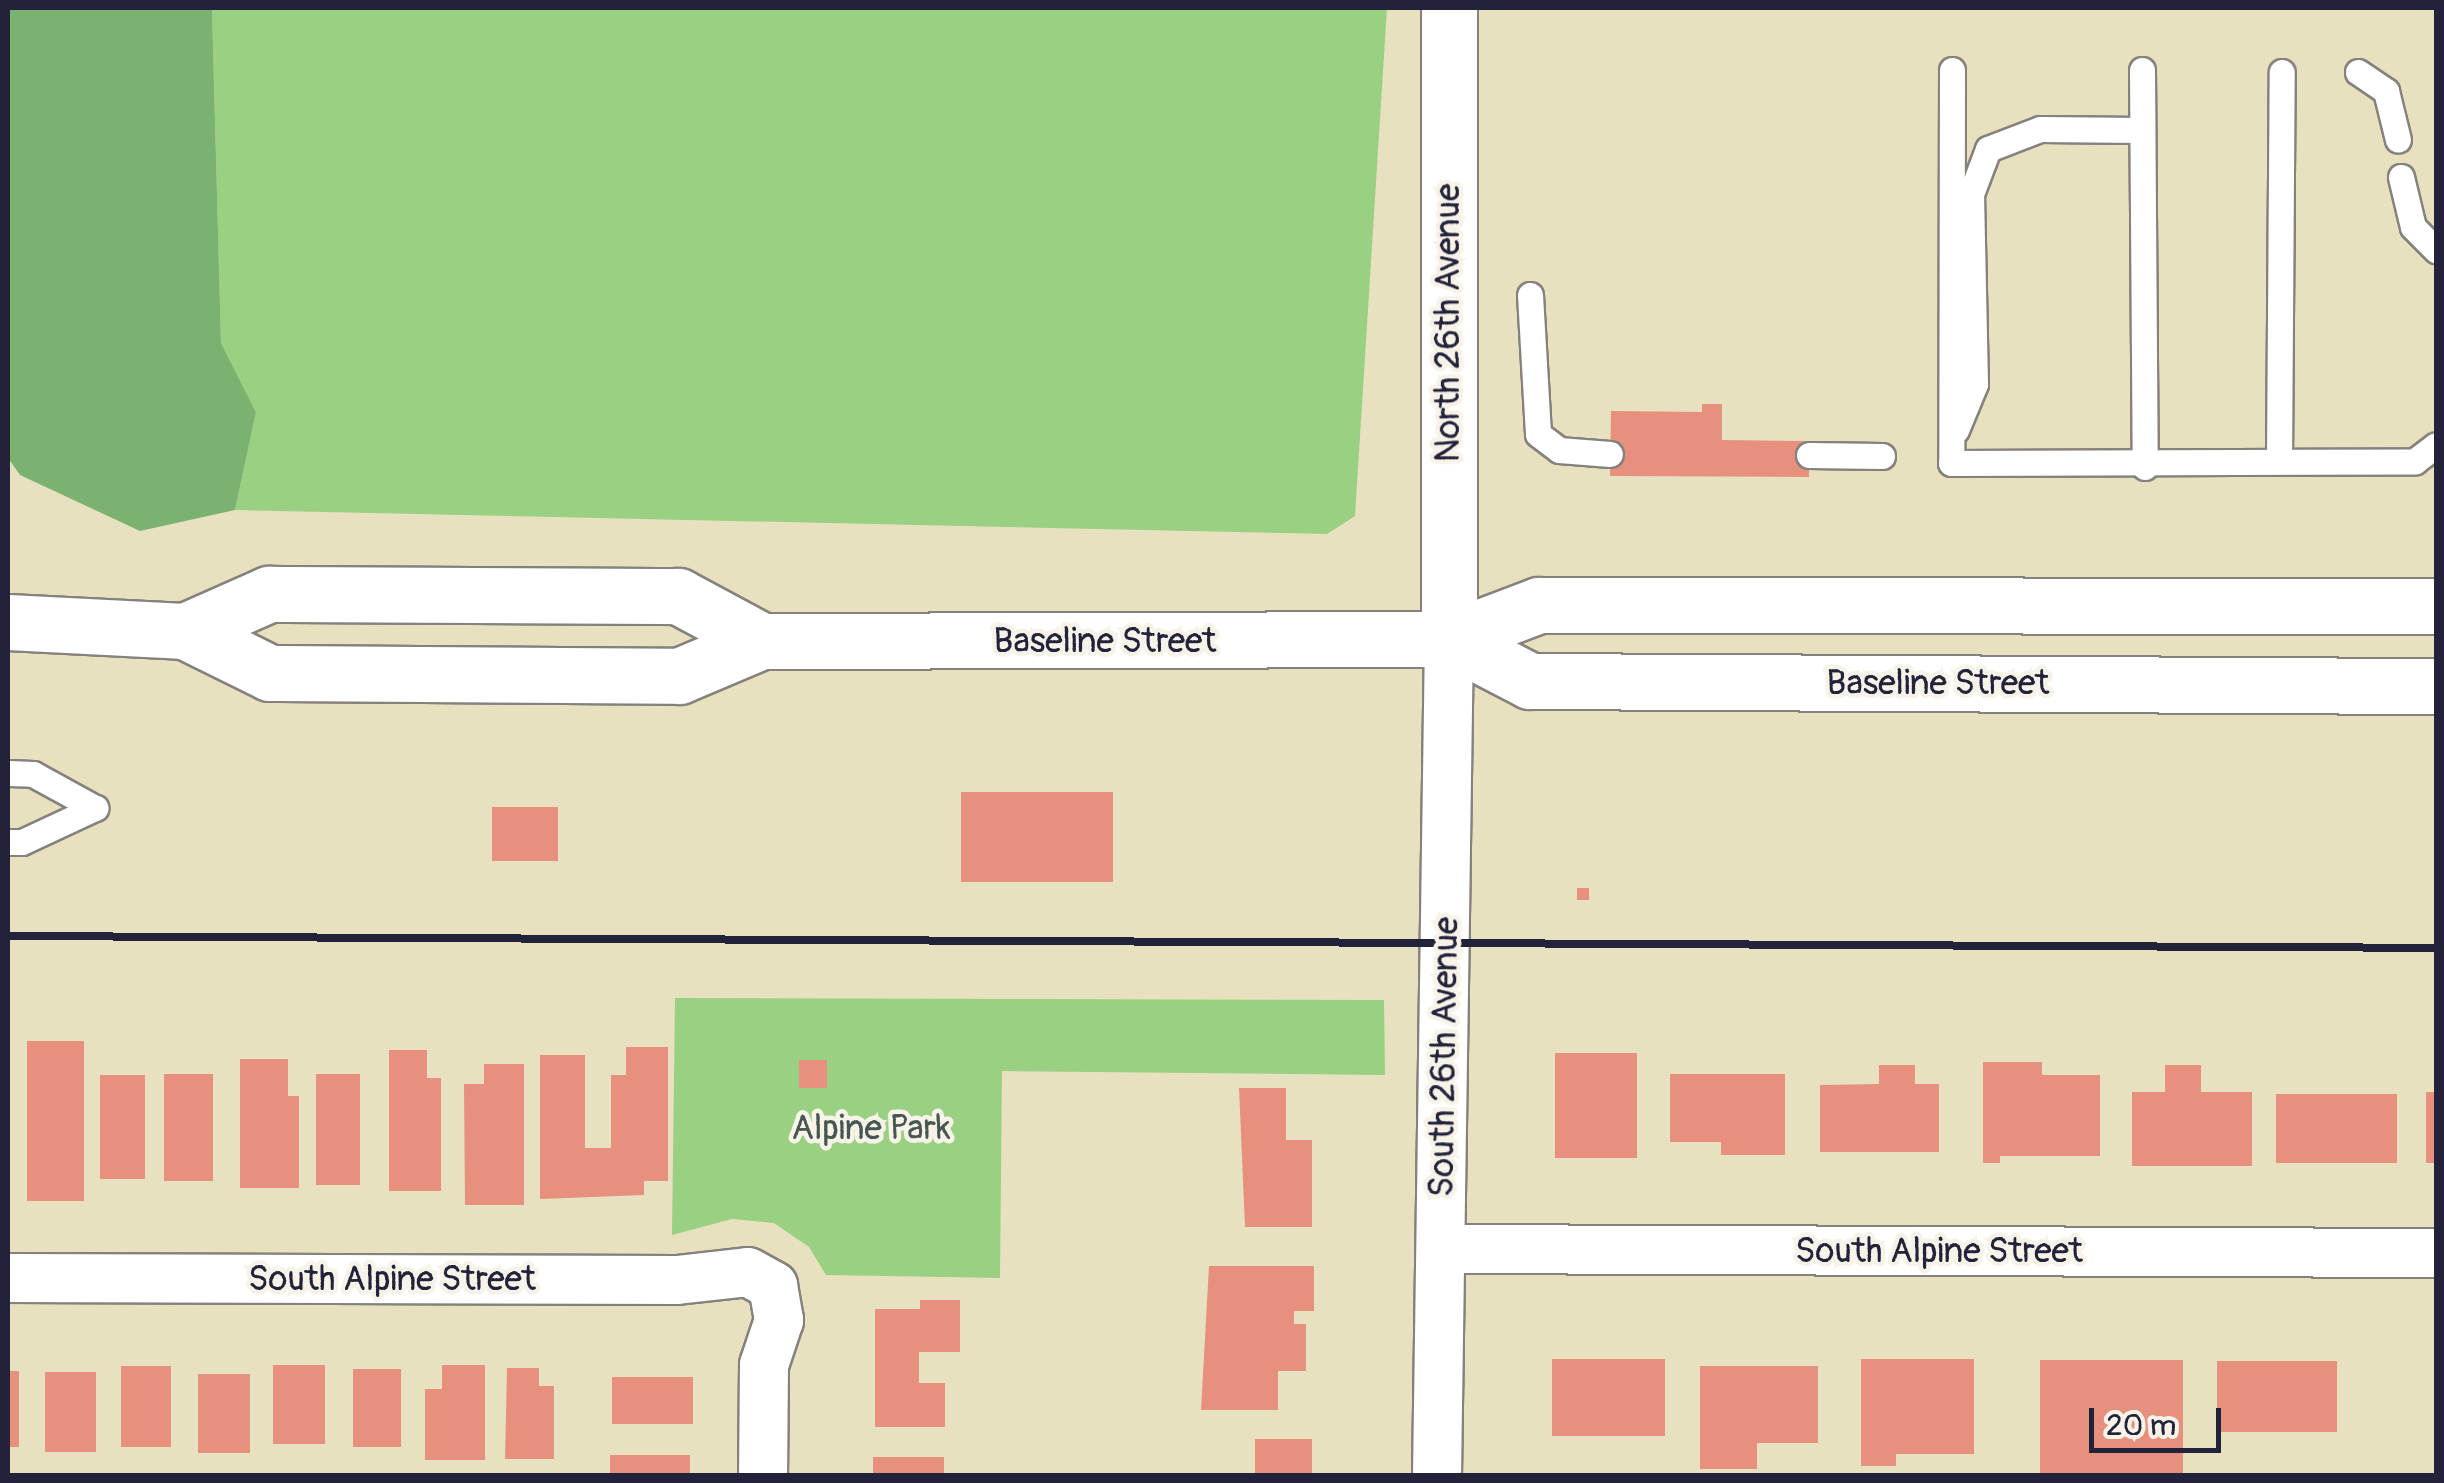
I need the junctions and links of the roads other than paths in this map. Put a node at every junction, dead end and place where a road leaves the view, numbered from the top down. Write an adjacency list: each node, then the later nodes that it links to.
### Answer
1 (1448, 8): 21 (main road, North 26th Avenue)
2 (1952, 70): 11 (lane)
3 (2142, 70): 6 (lane)
4 (2282, 72): 16 (lane)
5 (2358, 72): 7 (lane)
6 (2142, 130): 11 (lane); 17 (lane)
7 (2398, 140)
8 (2401, 177): 9 (lane)
9 (2436, 250)
10 (1530, 295): 13 (lane)
11 (1951, 441): 17 (lane)
12 (2436, 445): 16 (lane)
13 (1610, 454)
14 (1809, 455): 15 (lane)
15 (1882, 456)
16 (2279, 462): 17 (lane)
17 (2145, 466)
18 (2436, 606): 21 (main road, Baseline Street)
19 (8, 622): 20 (main road, Baseline Street)
20 (185, 631): 22 (main road, Baseline Street); 22 (main road, Baseline Street)
21 (1448, 639): 22 (main road, Baseline Street); 23 (main road, Baseline Street); 26 (street, South 26th Avenue)
22 (762, 641)
23 (2436, 686)
24 (8, 773): 25 (lane)
25 (8, 842)
26 (1441, 1249): 27 (street, South Alpine Street); 30 (street, South 26th Avenue)
27 (2436, 1253)
28 (8, 1278): 29 (street, South Alpine Street)
29 (763, 1476)
30 (1438, 1476)

